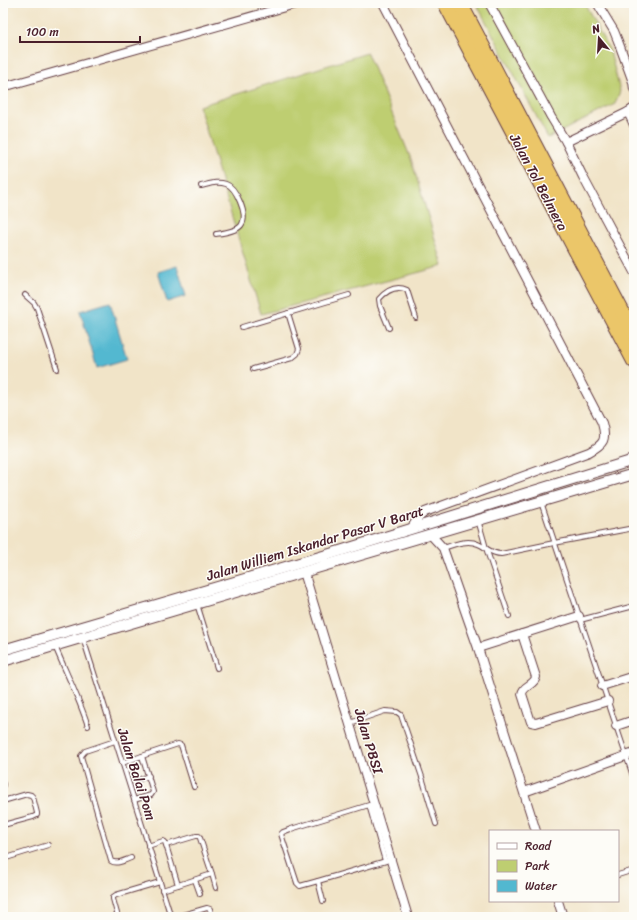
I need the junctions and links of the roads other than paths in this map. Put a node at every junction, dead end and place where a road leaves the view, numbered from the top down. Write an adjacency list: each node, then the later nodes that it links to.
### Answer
1 (299, 3): 7 (street)
2 (383, 3): 30 (street)
3 (445, 3): 22 (highway, Jalan Tol Belmera)
4 (460, 3): 21 (highway, Jalan Tol Belmera)
5 (489, 3): 11 (street)
6 (597, 3): 8 (street)
7 (3, 87)
8 (634, 89)
9 (631, 110): 10 (street); 11 (street)
10 (634, 124)
11 (566, 142): 14 (street)
12 (201, 186): 13 (lane)
13 (216, 234)
14 (634, 272)
15 (25, 295): 23 (lane)
16 (349, 295): 17 (lane)
17 (288, 313): 19 (lane); 24 (lane)
18 (416, 318): 20 (lane)
19 (242, 327)
20 (389, 328)
21 (634, 334)
22 (634, 361)
23 (57, 369)
24 (253, 369)
25 (634, 460): 30 (street, Jalan Williem Iskandar Pasar V Barat)
26 (634, 474): 27 (street, Jalan Williem Iskandar Pasar V Barat)
27 (540, 501): 28 (street, Jalan Williem Iskandar Pasar V Barat); 32 (lane)
28 (478, 520): 31 (street, Jalan Williem Iskandar Pasar V Barat); 34 (lane)
29 (634, 528): 32 (lane)
30 (411, 529): 36 (street, Jalan Williem Iskandar Pasar V Barat)
31 (430, 534): 33 (street); 35 (street, Jalan Williem Iskandar Pasar V Barat)
32 (554, 543): 34 (lane); 40 (lane)
33 (443, 548): 34 (lane); 44 (street)
34 (486, 548): 39 (lane)
35 (304, 572): 37 (street, Jalan Williem Iskandar Pasar V Barat); 52 (street, Jalan PBSI)
36 (181, 603): 37 (street, Jalan Williem Iskandar Pasar V Barat); 41 (street, Jalan Williem Iskandar Pasar V Barat)
37 (197, 604): 47 (lane)
38 (634, 606): 40 (lane)
39 (509, 616)
40 (580, 618): 42 (street); 49 (lane)
41 (81, 633): 43 (street, Jalan Williem Iskandar Pasar V Barat); 45 (street, Jalan Williem Iskandar Pasar V Barat); 55 (lane, Jalan Balai Pom)
42 (522, 634): 44 (street); 50 (street)
43 (55, 646): 46 (street, Jalan Williem Iskandar Pasar V Barat); 53 (lane)
44 (478, 648): 63 (street)
45 (3, 650)
46 (3, 661)
47 (217, 668)
48 (634, 676): 49 (street)
49 (602, 686): 50 (lane)
50 (608, 701): 54 (lane)
51 (634, 720): 54 (street)
52 (350, 723): 66 (lane); 74 (street, Jalan PBSI)
53 (88, 726)
54 (616, 726): 56 (lane)
55 (115, 740): 58 (lane, Jalan Balai Pom); 72 (lane)
56 (630, 754): 60 (lane); 63 (street)
57 (142, 756): 58 (lane); 59 (lane); 62 (lane)
58 (122, 763): 65 (lane, Jalan Balai Pom)
59 (149, 776): 61 (lane); 65 (lane)
60 (634, 779)
61 (137, 780)
62 (194, 787)
63 (524, 792): 68 (street)
64 (3, 800): 67 (lane)
65 (134, 800): 71 (lane, Jalan Balai Pom)
66 (436, 824)
67 (3, 825)
68 (536, 830)
69 (48, 845): 73 (lane)
70 (166, 845): 71 (lane); 76 (lane); 81 (lane)
71 (148, 846): 80 (lane, Jalan Balai Pom)
72 (131, 858)
73 (3, 859)
74 (388, 861): 79 (lane); 79 (lane); 91 (street, Jalan PBSI)
75 (634, 870): 77 (lane)
76 (212, 874): 78 (lane); 82 (lane)
77 (619, 874)
78 (195, 880): 81 (lane); 84 (lane)
79 (318, 881): 85 (lane)
80 (160, 882): 83 (lane, Jalan Balai Pom); 87 (lane)
81 (178, 885): 83 (lane)
82 (216, 888)
83 (162, 890): 88 (lane, Jalan Balai Pom)
84 (200, 894)
85 (323, 901)
86 (558, 902): 92 (street)
87 (118, 917)
88 (171, 917)
89 (176, 917): 90 (lane)
90 (212, 917)
91 (408, 917)
92 (563, 917)

